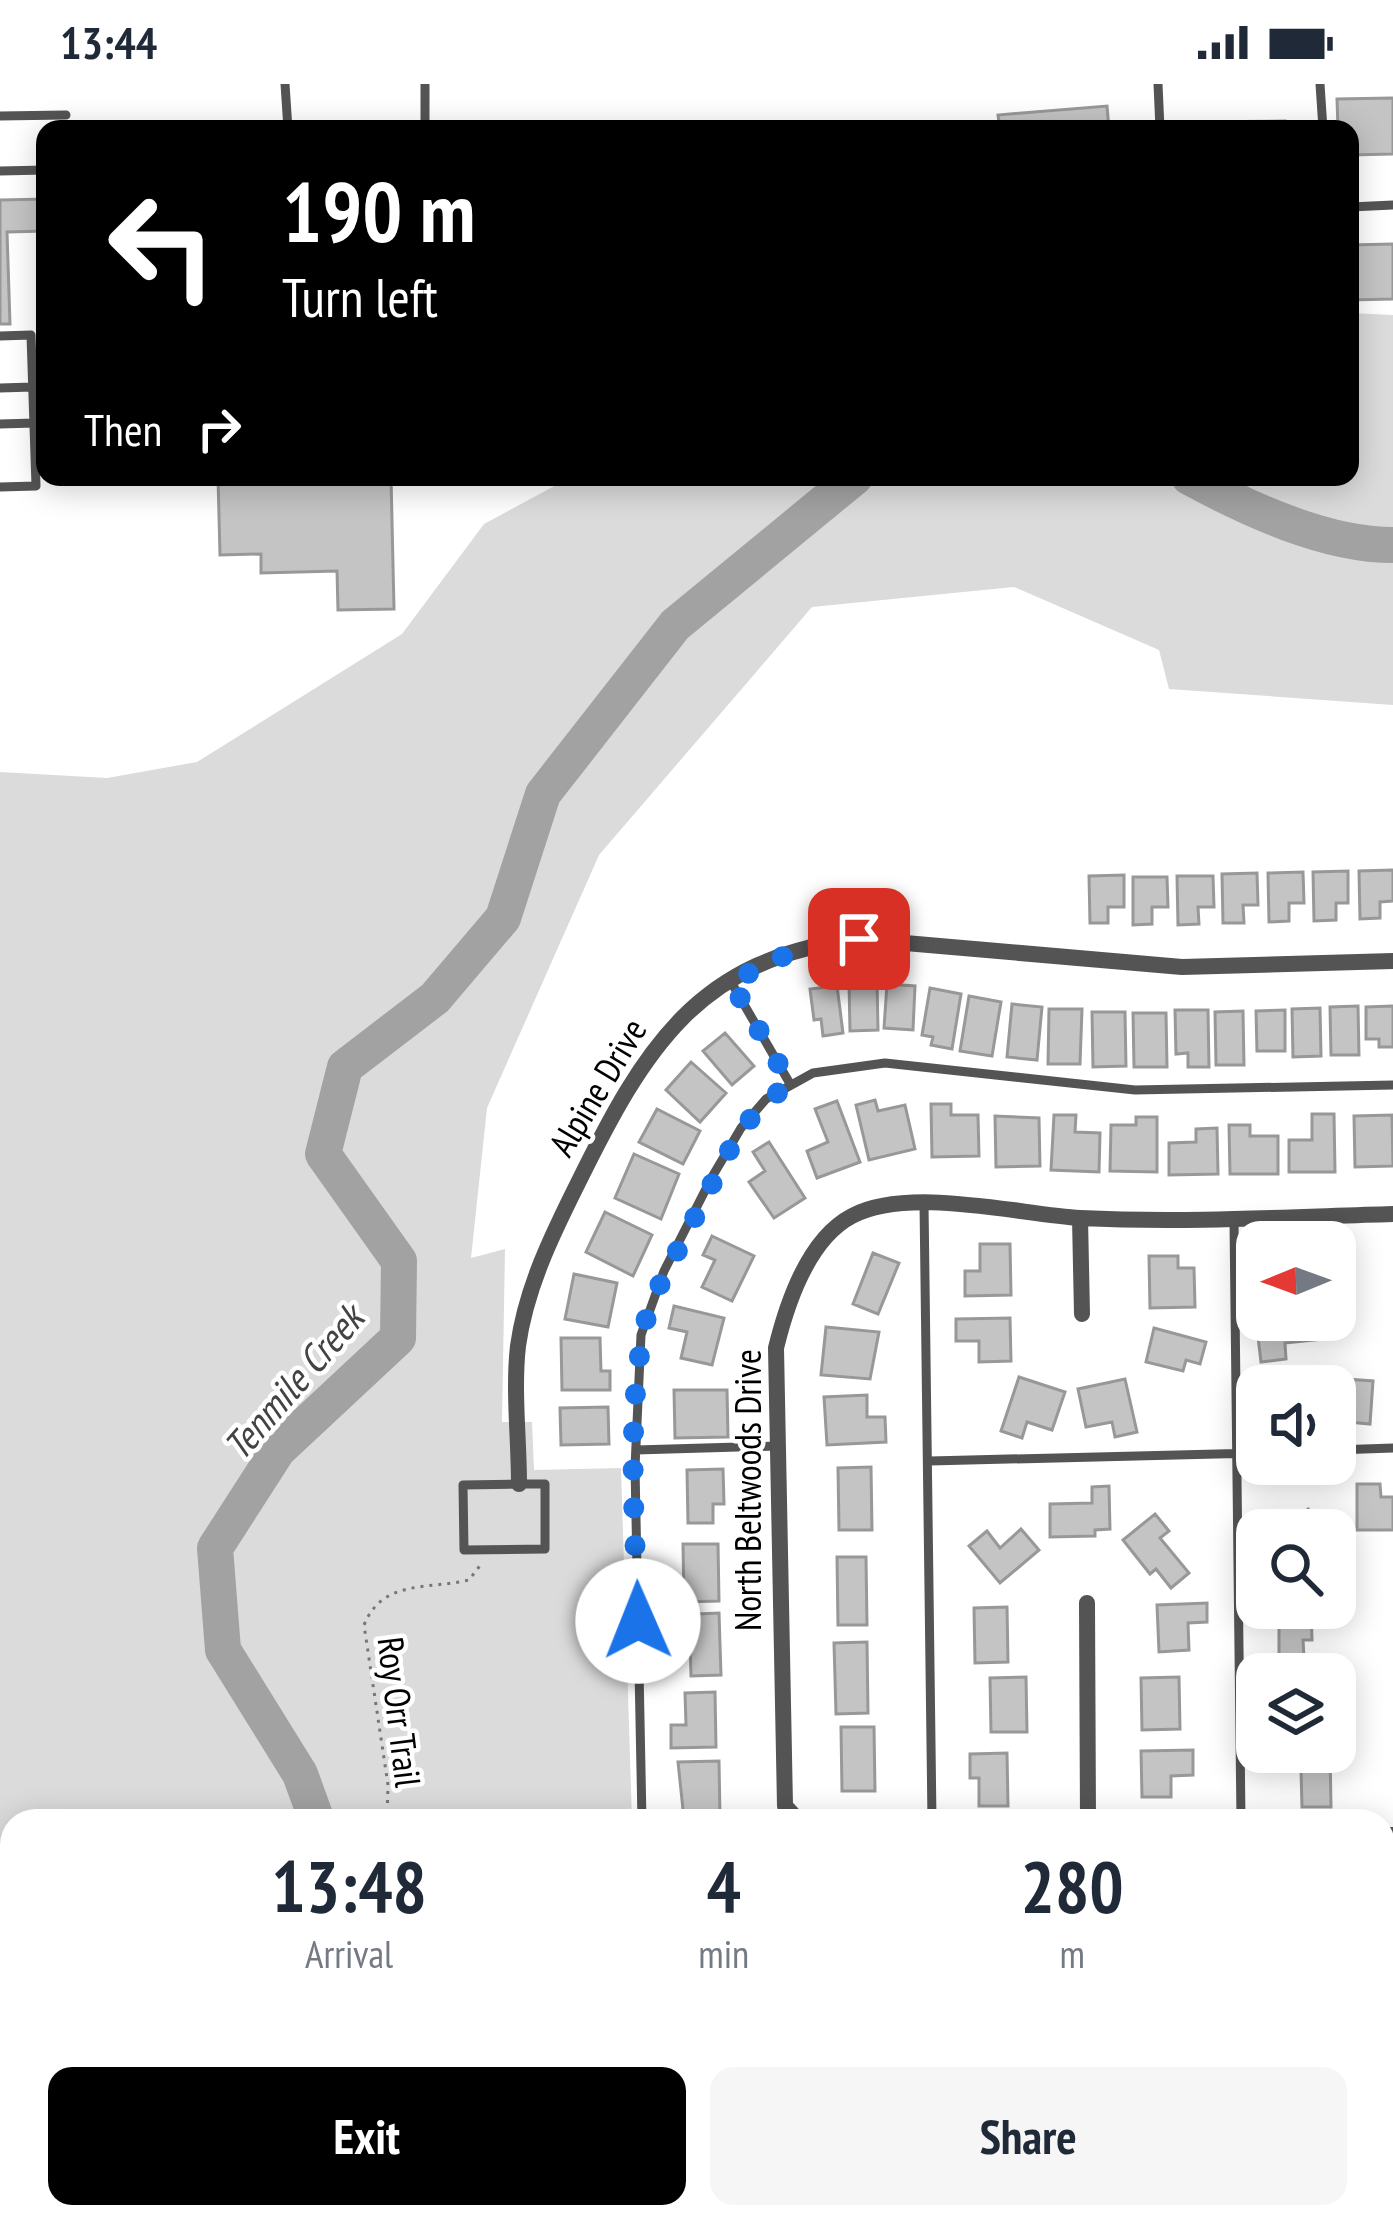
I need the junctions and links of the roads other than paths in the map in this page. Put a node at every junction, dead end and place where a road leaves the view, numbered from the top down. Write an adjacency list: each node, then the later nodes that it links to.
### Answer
1 (285, 84): 7 (lane)
2 (425, 84): 8 (lane)
3 (1158, 84): 9 (lane)
4 (1320, 84): 10 (lane)
5 (65, 115): 6 (lane)
6 (0, 116)
7 (287, 120)
8 (425, 120)
9 (1160, 120)
10 (1322, 120)
11 (36, 170): 12 (lane)
12 (0, 171)
13 (1393, 205): 14 (lane)
14 (1359, 207)
15 (0, 335): 16 (lane)
16 (33, 386): 17 (lane); 18 (lane)
17 (0, 388)
18 (34, 423): 19 (lane); 20 (lane)
19 (0, 424)
20 (0, 487)
21 (1393, 961): 22 (street, Alpine Drive)
22 (731, 982): 23 (lane); 36 (street, Alpine Drive)
23 (789, 1082): 24 (lane); 33 (lane)
24 (1393, 1085)
25 (924, 1204): 27 (street, North Beltwoods Drive); 30 (street, North Beltwoods Drive); 35 (lane)
26 (1393, 1214): 28 (street, North Beltwoods Drive)
27 (1080, 1218): 28 (street, North Beltwoods Drive); 29 (street)
28 (1234, 1221): 34 (lane)
29 (1082, 1314)
30 (776, 1446): 33 (lane); 39 (street, North Beltwoods Drive)
31 (1393, 1448): 32 (lane)
32 (1356, 1449)
33 (636, 1450): 38 (lane)
34 (1235, 1454): 35 (lane); 42 (lane)
35 (930, 1461): 40 (lane)
36 (519, 1484): 36 (lane)
37 (1087, 1604): 41 (street)
38 (642, 1809)
39 (788, 1809)
40 (932, 1809)
41 (1088, 1809)
42 (1241, 1809)

